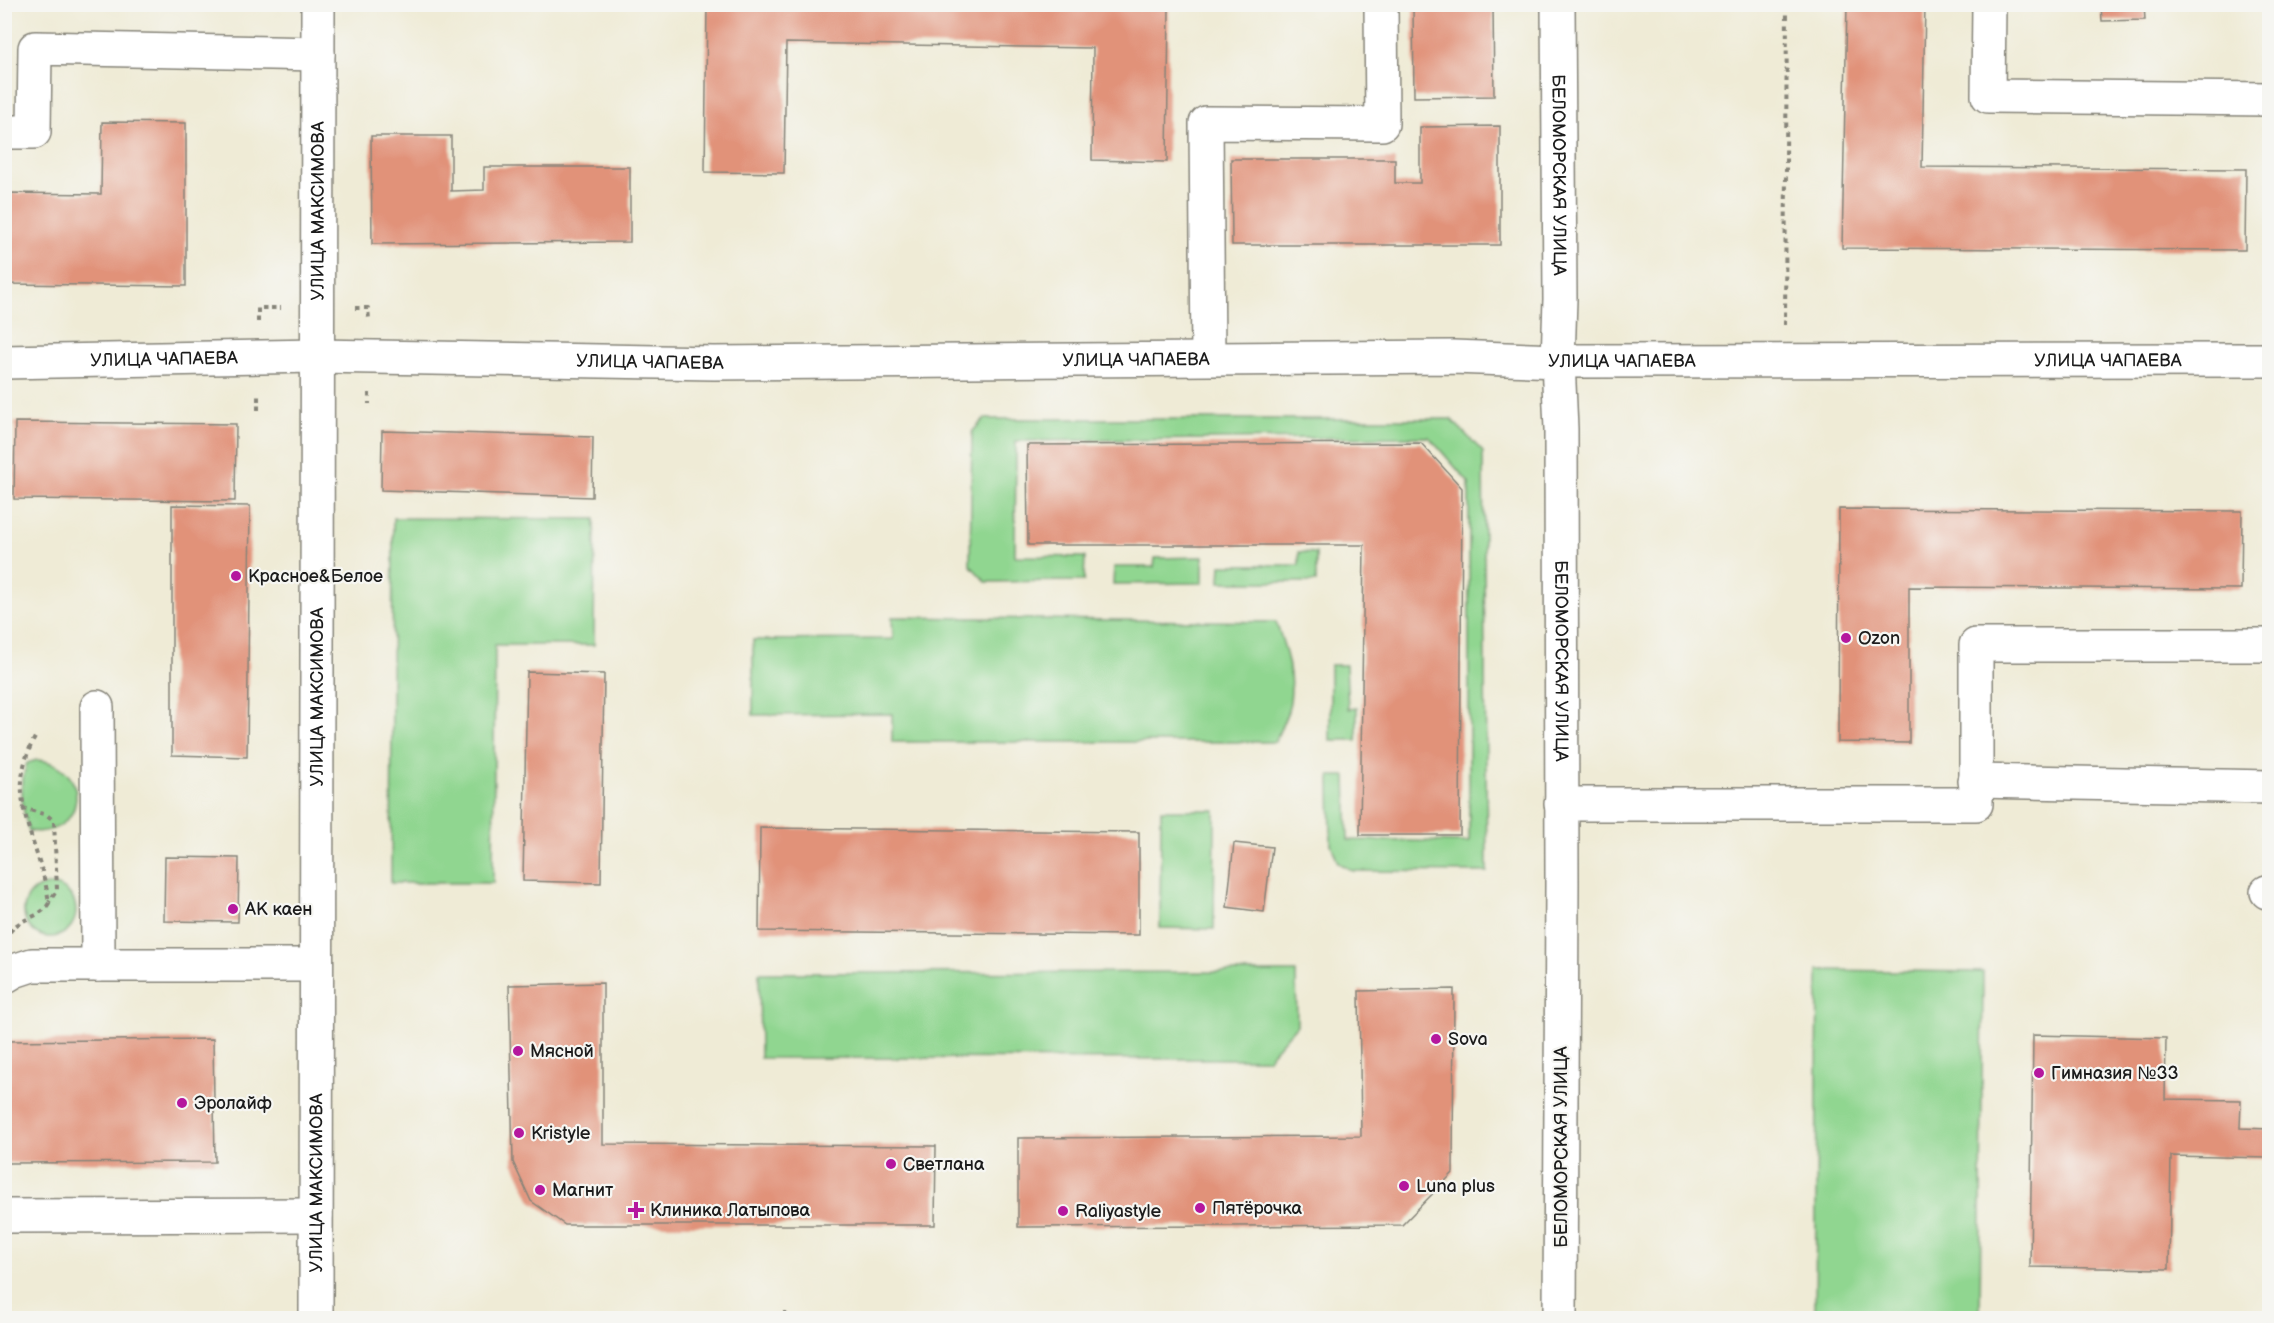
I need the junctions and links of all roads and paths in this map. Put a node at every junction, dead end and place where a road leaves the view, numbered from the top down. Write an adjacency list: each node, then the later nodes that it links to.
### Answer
1 (318, 4): 6 (main road, УЛИЦА МАКСИМОВА)
2 (1381, 4): 10 (main road)
3 (1558, 4): 13 (main road, БЕЛОМОРСКАЯ УЛИЦА)
4 (1787, 4): 11 (path)
5 (1989, 4): 7 (main road)
6 (318, 54): 8 (main road); 9 (main road, УЛИЦА МАКСИМОВА)
7 (2270, 99)
8 (4, 132)
9 (318, 356): 10 (main road, УЛИЦА ЧАПАЕВА); 14 (main road, УЛИЦА ЧАПАЕВА); 25 (main road, УЛИЦА МАКСИМОВА)
10 (1208, 358): 13 (main road, УЛИЦА ЧАПАЕВА)
11 (1785, 360): 12 (main road, УЛИЦА ЧАПАЕВА); 13 (main road, УЛИЦА ЧАПАЕВА)
12 (2270, 360)
13 (1558, 361): 20 (main road, БЕЛОМОРСКАЯ УЛИЦА)
14 (4, 362)
15 (2270, 645): 18 (main road)
16 (97, 707): 24 (main road)
17 (37, 734): 21 (path)
18 (1976, 781): 19 (main road); 20 (main road)
19 (2270, 787)
20 (1561, 804): 32 (main road, БЕЛОМОРСКАЯ УЛИЦА)
21 (22, 808): 22 (path); 22 (path)
22 (49, 903): 23 (path)
23 (7, 937)
24 (98, 965): 25 (main road); 26 (main road)
25 (316, 965): 27 (main road, УЛИЦА МАКСИМОВА)
26 (4, 977)
27 (316, 1215): 28 (main road); 30 (main road, УЛИЦА МАКСИМОВА)
28 (4, 1216)
29 (785, 1311): 31 (path)
30 (316, 1318)
31 (785, 1318)
32 (1560, 1318)

